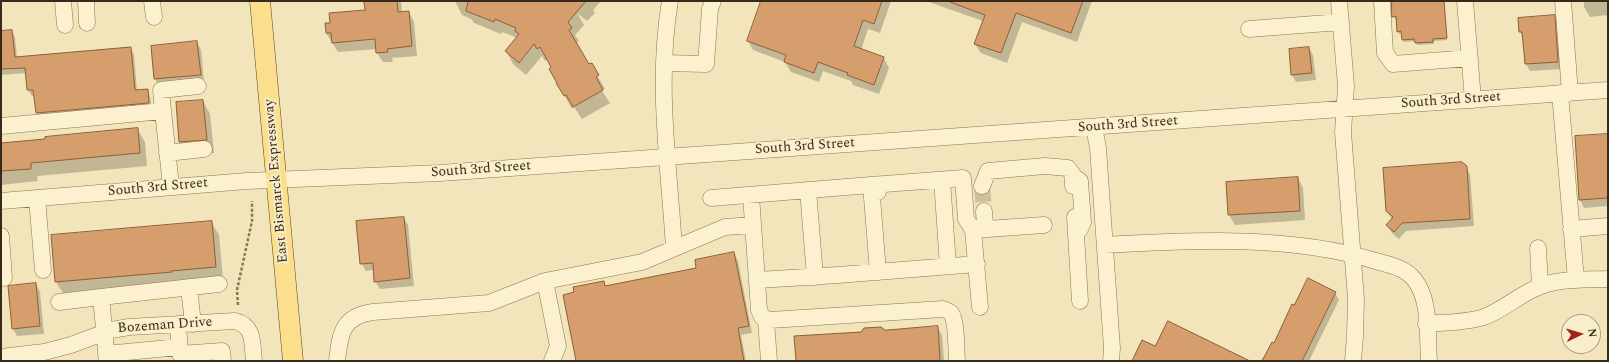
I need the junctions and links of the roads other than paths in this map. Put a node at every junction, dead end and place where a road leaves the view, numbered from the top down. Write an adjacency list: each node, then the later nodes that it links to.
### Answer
1 (63, 1): 14 (street)
2 (86, 1): 13 (street)
3 (152, 1): 11 (street)
4 (260, 1): 29 (main road, East Bismarck Expressway)
5 (670, 1): 17 (street)
6 (713, 1): 17 (street)
7 (1339, 1): 12 (street)
8 (1382, 1): 16 (street)
9 (1465, 1): 16 (street)
10 (1563, 1): 20 (street)
11 (154, 17)
12 (1341, 22): 15 (street); 22 (street)
13 (87, 23)
14 (65, 25)
15 (1249, 29)
16 (1470, 58): 21 (street)
17 (664, 63): 28 (street)
18 (198, 86): 23 (street)
19 (1608, 90): 20 (street, South 3rd Street)
20 (1565, 93): 21 (street, South 3rd Street); 45 (street)
21 (1473, 100): 22 (street, South 3rd Street)
22 (1344, 109): 25 (street, South 3rd Street); 51 (street)
23 (163, 111): 24 (street); 27 (street)
24 (1, 126)
25 (1094, 127): 28 (street, South 3rd Street); 48 (street)
26 (204, 149): 27 (street)
27 (167, 153): 32 (street)
28 (668, 157): 29 (street, South 3rd Street); 49 (street)
29 (277, 180): 32 (street, South 3rd Street); 78 (main road, East Bismarck Expressway)
30 (942, 180): 31 (street); 44 (street); 54 (street)
31 (871, 185): 34 (street); 53 (street)
32 (171, 186): 36 (street, South 3rd Street)
33 (982, 186): 47 (street)
34 (808, 190): 35 (street); 56 (street)
35 (751, 195): 37 (street); 42 (street)
36 (37, 198): 38 (street, South 3rd Street); 55 (street)
37 (711, 198)
38 (1, 201)
39 (984, 211): 44 (street)
40 (1075, 217): 47 (street)
41 (1044, 224): 44 (street)
42 (753, 225): 49 (street); 59 (street)
43 (1608, 226): 45 (street)
44 (979, 229): 52 (street)
45 (1571, 229): 60 (street)
46 (1, 236): 57 (street)
47 (1077, 238): 66 (street)
48 (1105, 245): 51 (street); 83 (street)
49 (674, 248): 61 (street)
50 (1538, 248): 64 (street)
51 (1352, 255): 71 (street); 84 (street)
52 (977, 264): 54 (street); 68 (street)
53 (878, 266): 54 (street); 56 (street)
54 (948, 266)
55 (43, 270)
56 (815, 277): 59 (street)
57 (4, 278)
58 (1608, 279): 60 (street)
59 (758, 280): 69 (street)
60 (1576, 280): 64 (street)
61 (545, 281): 79 (street); 80 (street)
62 (219, 284): 63 (street)
63 (189, 286): 65 (street); 70 (street)
64 (1540, 286): 71 (street)
65 (101, 297): 67 (street); 72 (street)
66 (1080, 301)
67 (59, 302)
68 (980, 307)
69 (766, 320): 81 (street); 82 (street)
70 (185, 324): 72 (street, Bozeman Drive); 73 (street); 77 (street, Bozeman Drive)
71 (1426, 324): 85 (street)
72 (104, 333): 74 (street, Bozeman Drive); 75 (street)
73 (180, 354): 75 (street); 76 (street)
74 (1, 357)
75 (106, 358)
76 (223, 361)
77 (254, 361)
78 (293, 361)
79 (337, 361)
80 (552, 361)
81 (769, 361)
82 (957, 361)
83 (1111, 361)
84 (1353, 361)
85 (1429, 361)

